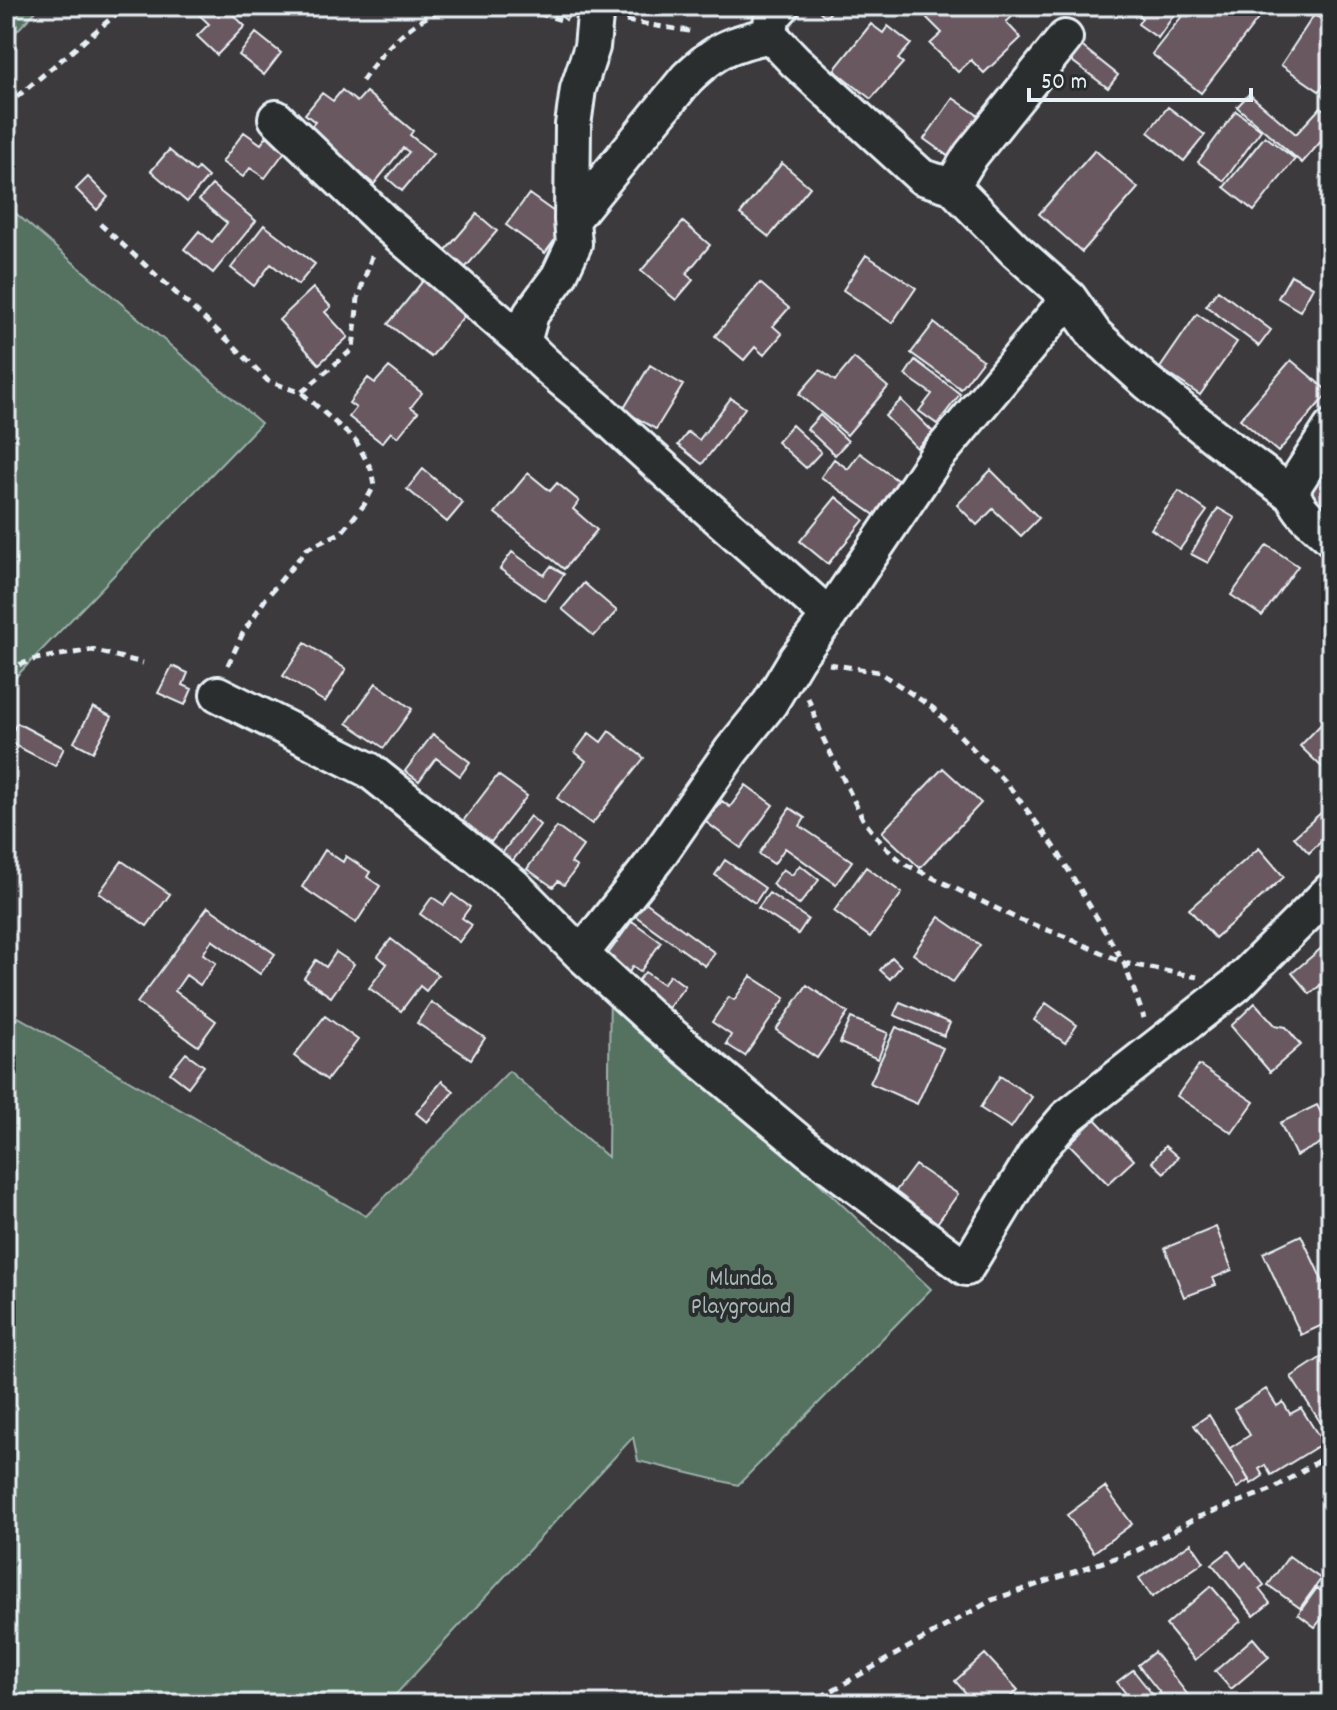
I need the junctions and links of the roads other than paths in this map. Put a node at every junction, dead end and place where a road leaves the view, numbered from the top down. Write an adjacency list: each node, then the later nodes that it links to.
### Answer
1 (595, 16): 6 (street)
2 (776, 20): 5 (street); 6 (street)
3 (1065, 38): 5 (street)
4 (276, 118): 8 (street)
5 (952, 186): 7 (street)
6 (572, 220): 8 (street)
7 (1069, 298): 10 (street); 12 (street)
8 (523, 342): 12 (street)
9 (1331, 428): 10 (street)
10 (1292, 495): 11 (street)
11 (1331, 538)
12 (829, 616): 15 (street)
13 (218, 694): 15 (street)
14 (1331, 890): 15 (street)
15 (581, 954)

